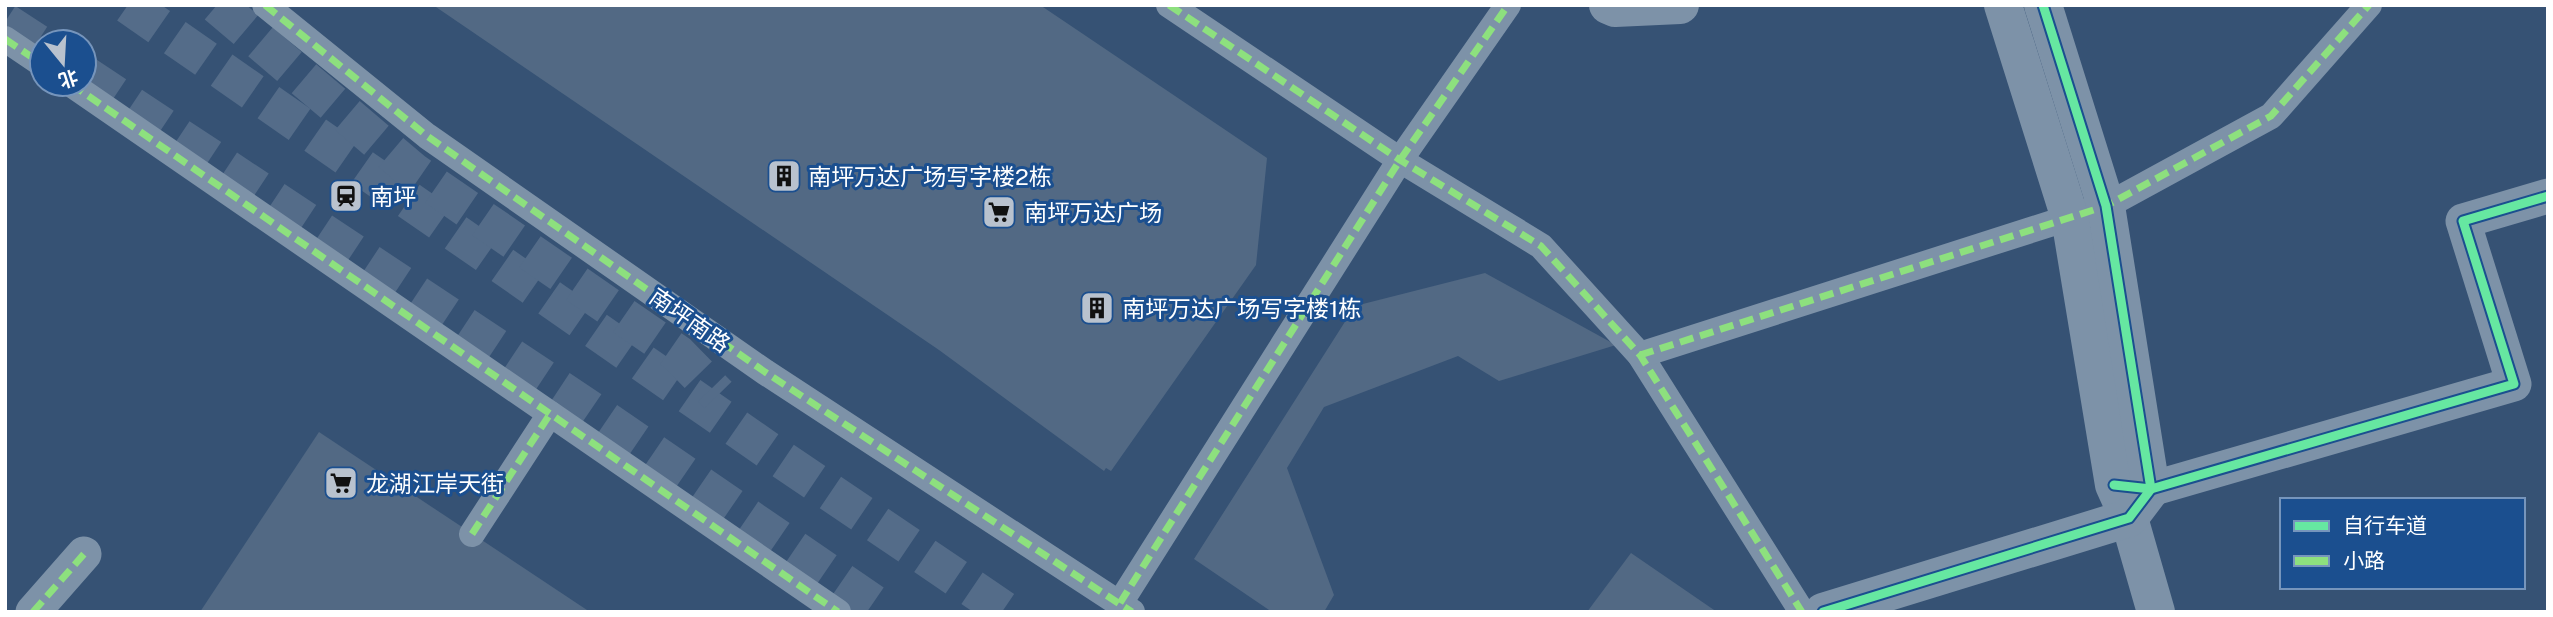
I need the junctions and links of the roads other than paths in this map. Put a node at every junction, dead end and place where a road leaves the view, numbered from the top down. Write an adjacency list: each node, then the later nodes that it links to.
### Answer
1 (265, 5): 21 (street, 南坪南路)
2 (1169, 5): 12 (street)
3 (1508, 5): 12 (street)
4 (1608, 5): 5 (street)
5 (1680, 5)
6 (2003, 5): 15 (street)
7 (2043, 5): 14 (street)
8 (2369, 5): 14 (street)
9 (5, 39): 10 (street)
10 (28, 55)
11 (91, 98): 17 (street)
12 (1400, 160): 16 (street); 21 (street)
13 (2548, 196): 18 (street)
14 (2106, 206): 15 (street); 18 (street)
15 (2070, 218): 16 (street); 18 (street)
16 (1640, 355): 24 (street)
17 (550, 414): 19 (street); 23 (street)
18 (2131, 497): 25 (street); 26 (street)
19 (472, 534)
20 (84, 554): 22 (street)
21 (1126, 607)
22 (33, 612)
23 (838, 612)
24 (1802, 612)
25 (1823, 612)
26 (2157, 612)

